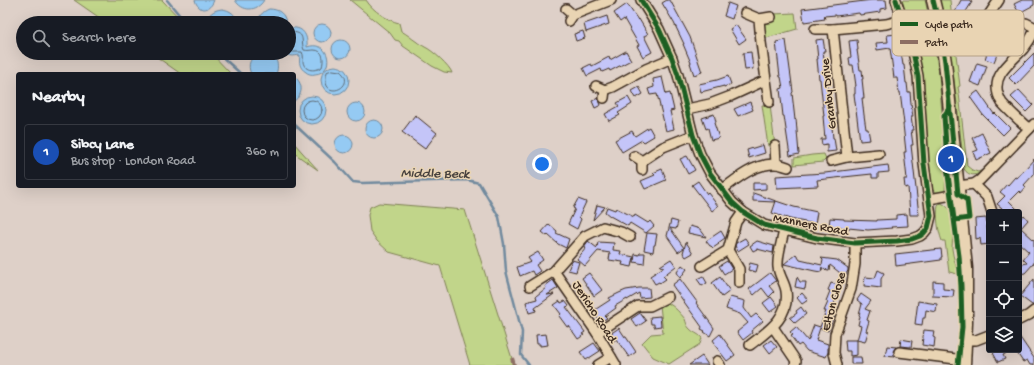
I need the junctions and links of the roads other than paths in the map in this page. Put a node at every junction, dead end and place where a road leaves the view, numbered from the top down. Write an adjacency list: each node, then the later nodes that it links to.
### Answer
1 (611, 0): 10 (street)
2 (641, 0): 21 (street, Manners Road)
3 (896, 0): 6 (street, Manners Road)
4 (933, 0): 7 (main road)
5 (999, 0): 8 (street)
6 (899, 10)
7 (935, 10)
8 (992, 10)
9 (744, 13): 12 (street)
10 (569, 15)
11 (771, 18): 12 (street)
12 (759, 19): 22 (street)
13 (892, 22): 15 (street)
14 (815, 29): 15 (street)
15 (833, 29): 30 (street, Granby Drive)
16 (1034, 32): 17 (street)
17 (1024, 48)
18 (914, 56): 38 (street, Manners Road)
19 (945, 56): 37 (main road)
20 (1016, 56): 26 (street)
21 (672, 58): 23 (street); 25 (street, Manners Road)
22 (766, 80): 24 (street); 25 (street)
23 (596, 86)
24 (769, 102)
25 (687, 108): 27 (street, Manners Road)
26 (1031, 127): 35 (street)
27 (693, 135): 34 (street); 36 (street, Manners Road)
28 (775, 146): 32 (street)
29 (879, 154): 30 (street)
30 (847, 156): 31 (street)
31 (831, 161)
32 (776, 164): 33 (street); 36 (street)
33 (788, 167)
34 (642, 170)
35 (974, 184): 37 (street); 39 (street)
36 (722, 190): 40 (street, Manners Road)
37 (958, 190): 38 (street); 55 (main road)
38 (929, 199): 43 (street, Manners Road)
39 (991, 209)
40 (743, 212): 41 (street, Manners Road); 44 (street)
41 (784, 230): 43 (street, Manners Road); 52 (street)
42 (630, 237): 46 (street)
43 (855, 243): 63 (street, Elton Close)
44 (728, 250): 45 (street); 47 (street)
45 (702, 266)
46 (554, 271): 48 (street); 53 (street, Jericho Road)
47 (739, 283)
48 (530, 286)
49 (668, 297): 53 (street)
50 (1034, 311): 51 (street)
51 (1022, 318)
52 (773, 328): 56 (street); 62 (street)
53 (597, 334): 58 (street, Jericho Road)
54 (986, 336): 55 (street)
55 (966, 340): 59 (main road)
56 (750, 345)
57 (899, 352): 59 (street)
58 (611, 357): 60 (street); 61 (street, Jericho Road)
59 (964, 362)
60 (598, 365)
61 (616, 365)
62 (795, 365)
63 (837, 365)

